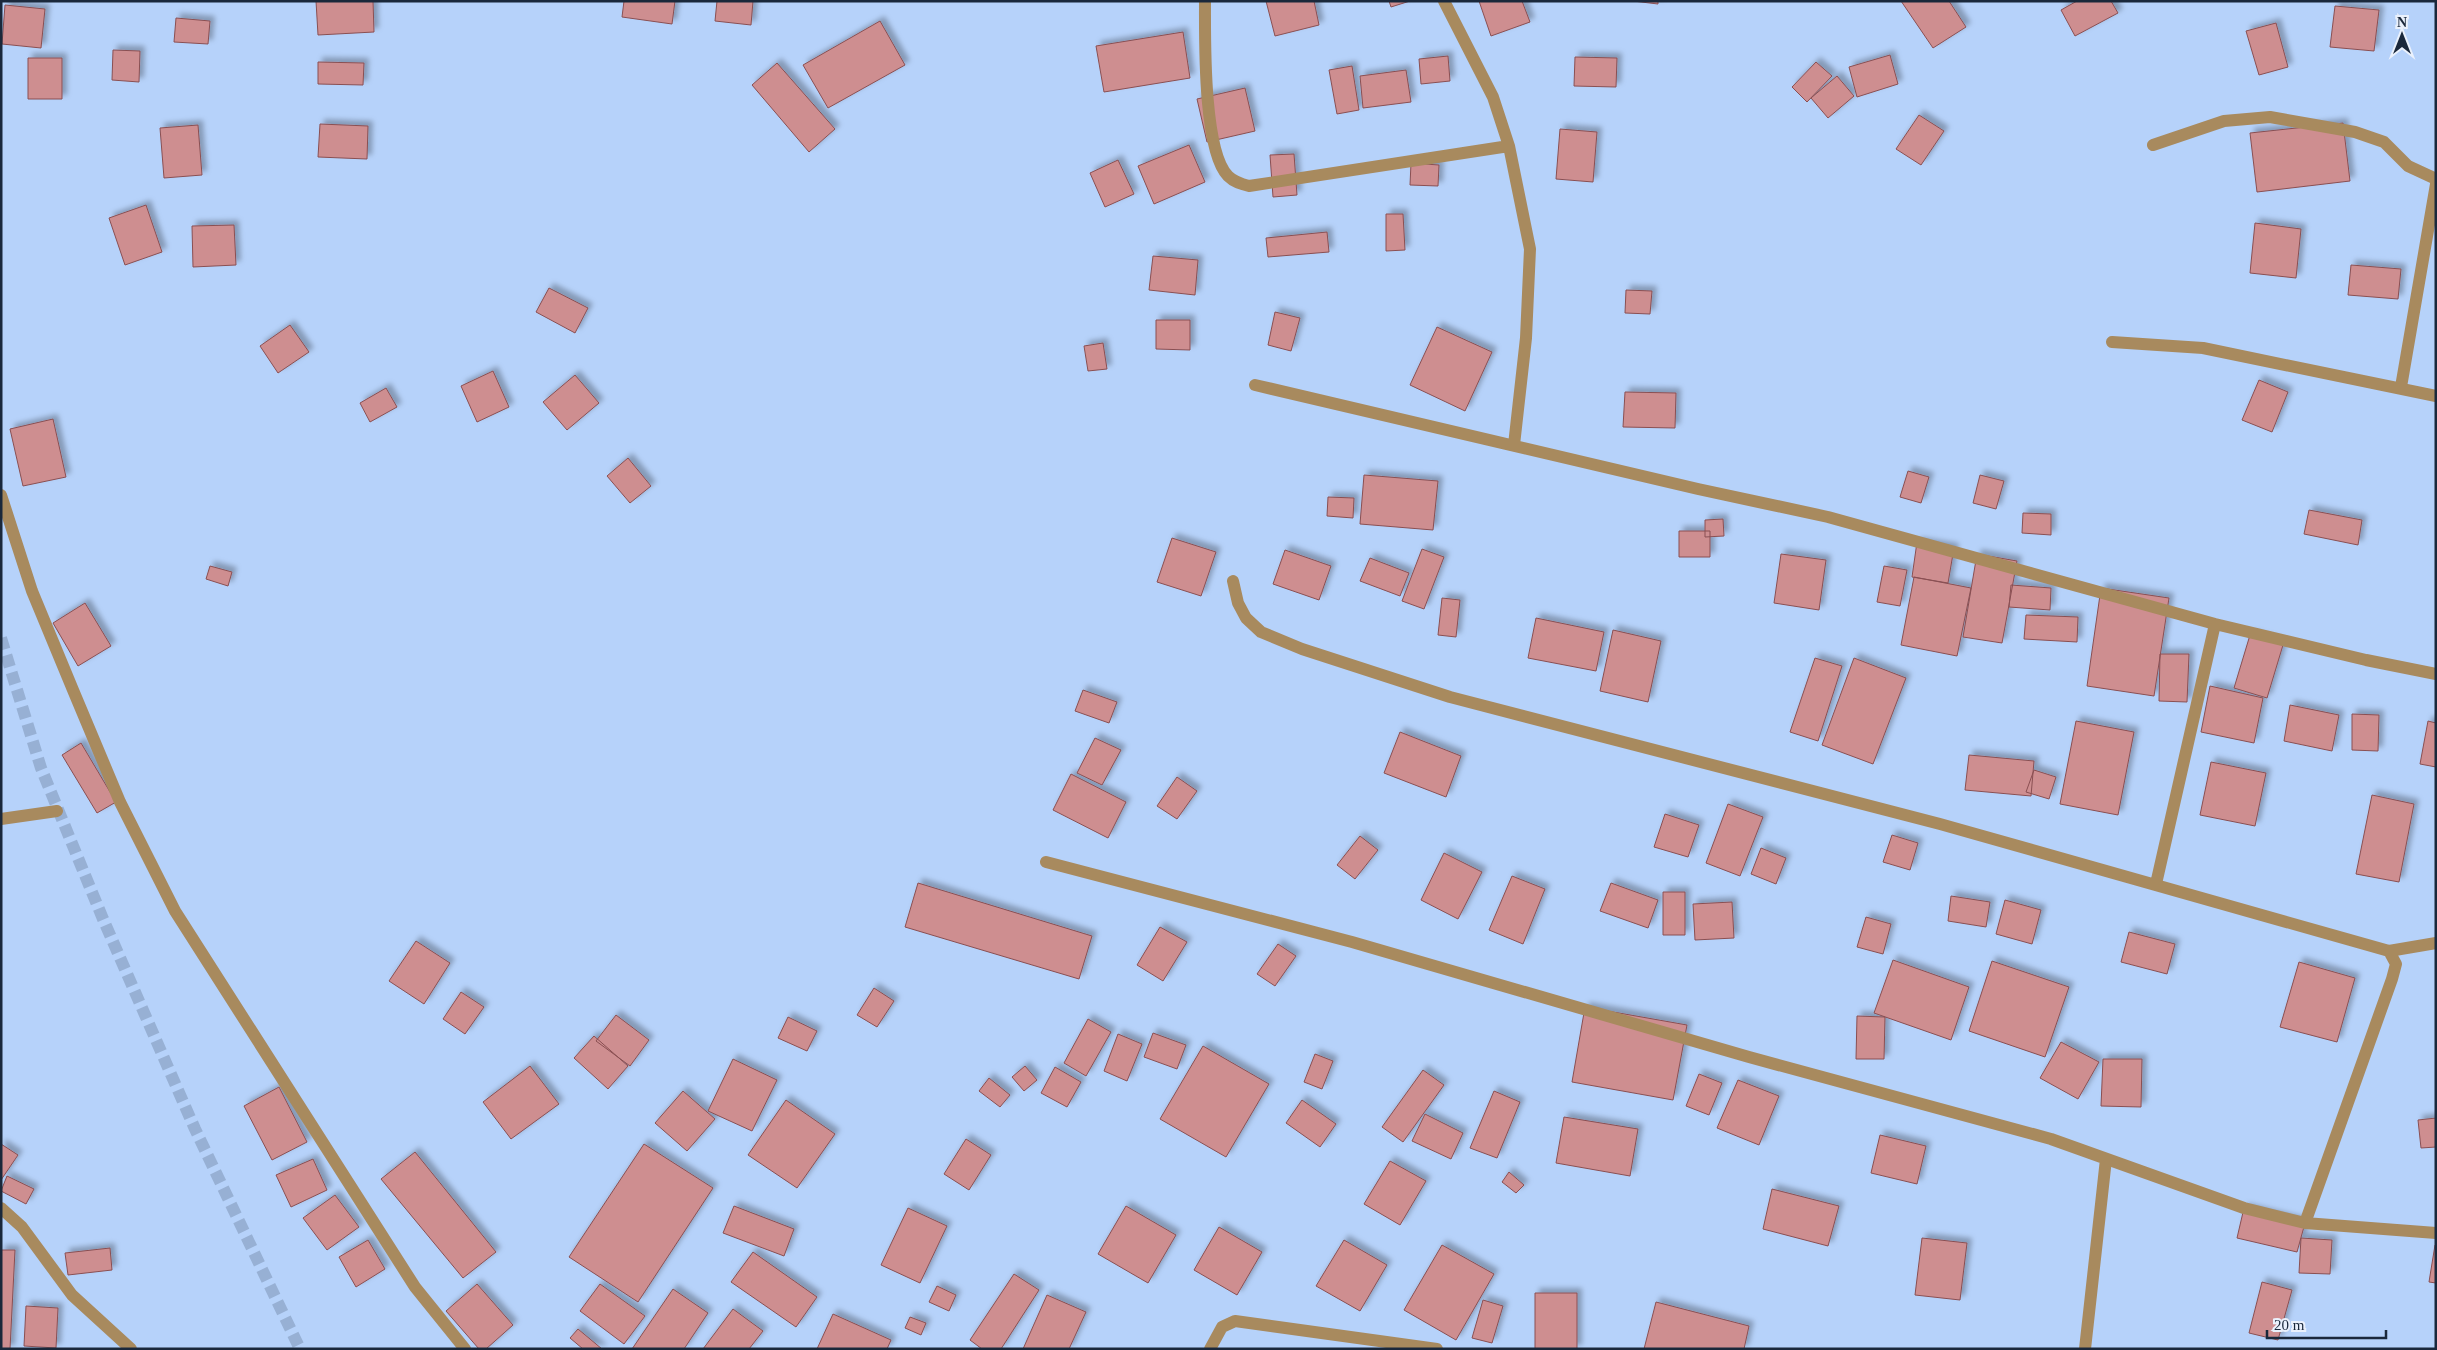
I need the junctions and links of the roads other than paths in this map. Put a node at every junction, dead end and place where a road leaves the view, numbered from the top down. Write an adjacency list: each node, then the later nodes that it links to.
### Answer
1 (1205, 1): 4 (street)
2 (1444, 1): 4 (street)
3 (2153, 145): 5 (street)
4 (1508, 146): 11 (street)
5 (2436, 179)
6 (2436, 184): 9 (street)
7 (2112, 342): 9 (street)
8 (1255, 385): 11 (street)
9 (2400, 387): 10 (street)
10 (2436, 396)
11 (1514, 444): 14 (street)
12 (1, 495): 27 (street)
13 (1234, 581): 19 (street)
14 (2215, 624): 15 (street); 19 (street)
15 (2436, 674)
16 (57, 811): 17 (street)
17 (1, 819)
18 (1046, 862): 22 (street)
19 (2156, 884): 21 (street)
20 (2436, 943): 21 (street)
21 (2389, 951): 24 (street)
22 (2106, 1159): 24 (street); 30 (street)
23 (1, 1208): 26 (street)
24 (2305, 1223): 25 (street)
25 (2436, 1233)
26 (131, 1349)
27 (465, 1349)
28 (1210, 1349): 29 (street)
29 (1437, 1349)
30 (2085, 1349)

